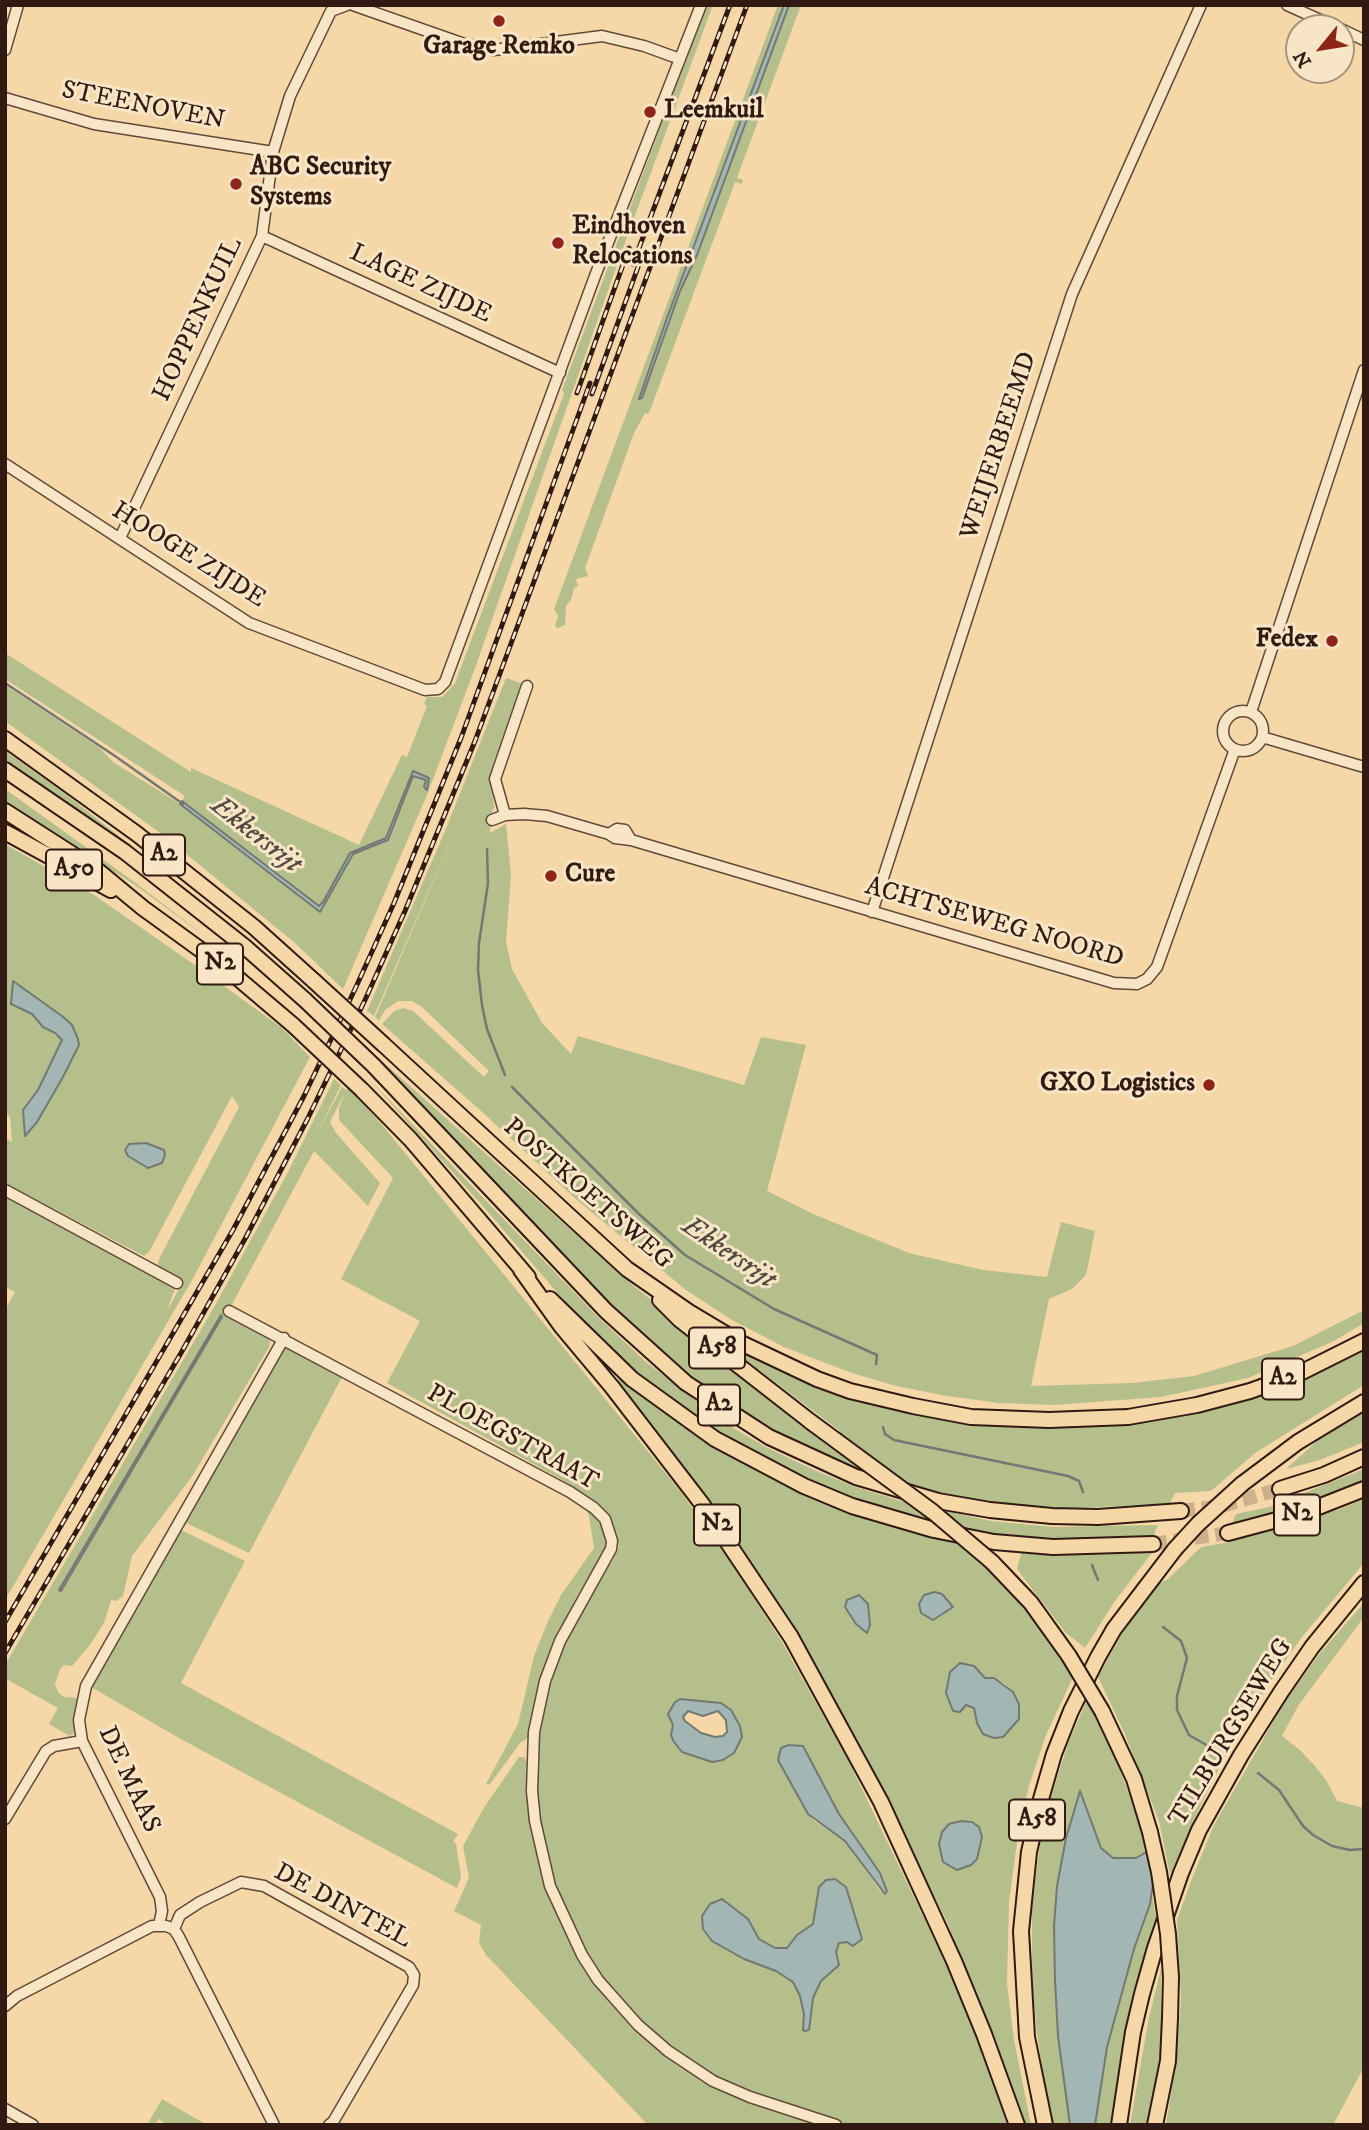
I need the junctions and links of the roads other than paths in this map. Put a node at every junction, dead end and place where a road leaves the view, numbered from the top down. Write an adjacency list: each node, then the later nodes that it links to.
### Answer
1 (18, 5): 8 (street)
2 (347, 5): 11 (street, HOPPENKUIL)
3 (353, 5): 9 (street)
4 (701, 5): 9 (street)
5 (1201, 5): 29 (street, WEIJERBEEMD)
6 (1287, 5): 7 (street)
7 (1306, 14)
8 (5, 50)
9 (680, 60): 14 (street)
10 (5, 98): 11 (street, STEENOVEN)
11 (273, 152): 12 (street, HOPPENKUIL)
12 (262, 236): 14 (street, LAGE ZIJDE); 16 (street, HOPPENKUIL)
13 (1364, 370): 18 (street)
14 (560, 373): 16 (street, HOOGE ZIJDE)
15 (5, 464): 16 (street, HOOGE ZIJDE)
16 (120, 538)
17 (527, 686): 25 (street)
18 (1251, 712): 19 (street); 21 (street)
19 (1262, 737): 21 (street); 22 (street)
20 (5, 739): 31 (highway, POSTKOETSWEG / A2, bridge)
21 (1235, 749): 29 (street, ACHTSEWEG NOORD)
22 (1364, 767)
23 (5, 770): 41 (highway, POSTKOETSWEG / A2, bridge)
24 (5, 811): 28 (highway, N2)
25 (505, 816): 26 (street, ACHTSEWEG NOORD); 29 (street, ACHTSEWEG NOORD)
26 (492, 820)
27 (5, 832): 28 (highway, A50)
28 (143, 908): 32 (highway, N2, bridge)
29 (872, 912)
30 (5, 1191): 33 (street)
31 (627, 1269): 36 (highway, POSTKOETSWEG / A2); 58 (highway, A58, bridge)
32 (522, 1270): 43 (highway, N2); 55 (highway, N2)
33 (177, 1283)
34 (229, 1311): 35 (street, PLOEGSTRAAT)
35 (284, 1338): 45 (street, DE MAAS); 54 (street, PLOEGSTRAAT)
36 (1364, 1341)
37 (1364, 1402): 56 (highway, A58, bridge)
38 (1364, 1457): 39 (highway)
39 (1280, 1489)
40 (1364, 1489): 42 (highway, N2)
41 (1181, 1511)
42 (1228, 1532)
43 (1153, 1544)
44 (1364, 1583): 57 (highway, TILBURGSEWEG)
45 (82, 1741): 46 (street); 47 (street, DE MAAS)
46 (5, 1819)
47 (159, 1925): 48 (street); 49 (street)
48 (174, 1930): 52 (street); 53 (street, DE DINTEL)
49 (5, 2006)
50 (5, 2109): 51 (street)
51 (33, 2125)
52 (274, 2125)
53 (329, 2125)
54 (836, 2125)
55 (1017, 2125)
56 (1045, 2125)
57 (1119, 2125)
58 (1155, 2125)

